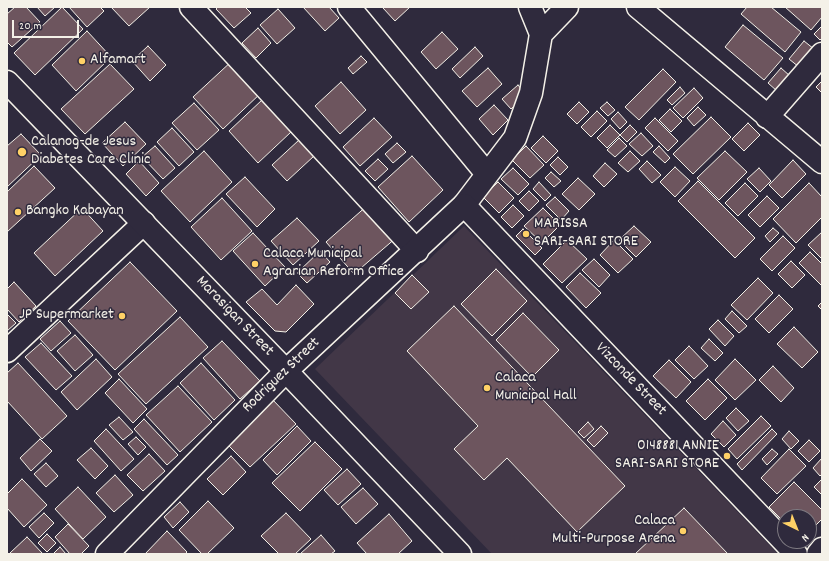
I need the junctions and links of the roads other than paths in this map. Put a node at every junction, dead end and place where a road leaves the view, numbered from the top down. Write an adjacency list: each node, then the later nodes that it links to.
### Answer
1 (191, 7): 14 (street)
2 (349, 7): 11 (street)
3 (530, 7): 6 (street)
4 (567, 7): 6 (street)
5 (638, 7): 9 (street)
6 (541, 34): 11 (street, Rodriguez Street)
7 (822, 54): 9 (street)
8 (7, 82): 13 (street, Marasigan Street)
9 (767, 117): 10 (street)
10 (822, 162)
11 (487, 174): 12 (street, Rodriguez Street)
12 (464, 205): 14 (street, Rodriguez Street); 20 (street, Vizconde Street)
13 (144, 223): 15 (street); 16 (street, Marasigan Street)
14 (417, 251): 16 (street, Rodriguez Street)
15 (7, 351)
16 (286, 371): 18 (street, Rodriguez Street); 19 (street, Marasigan Street)
17 (822, 549): 21 (street)
18 (107, 554)
19 (460, 554)
20 (796, 554)
21 (818, 554)

